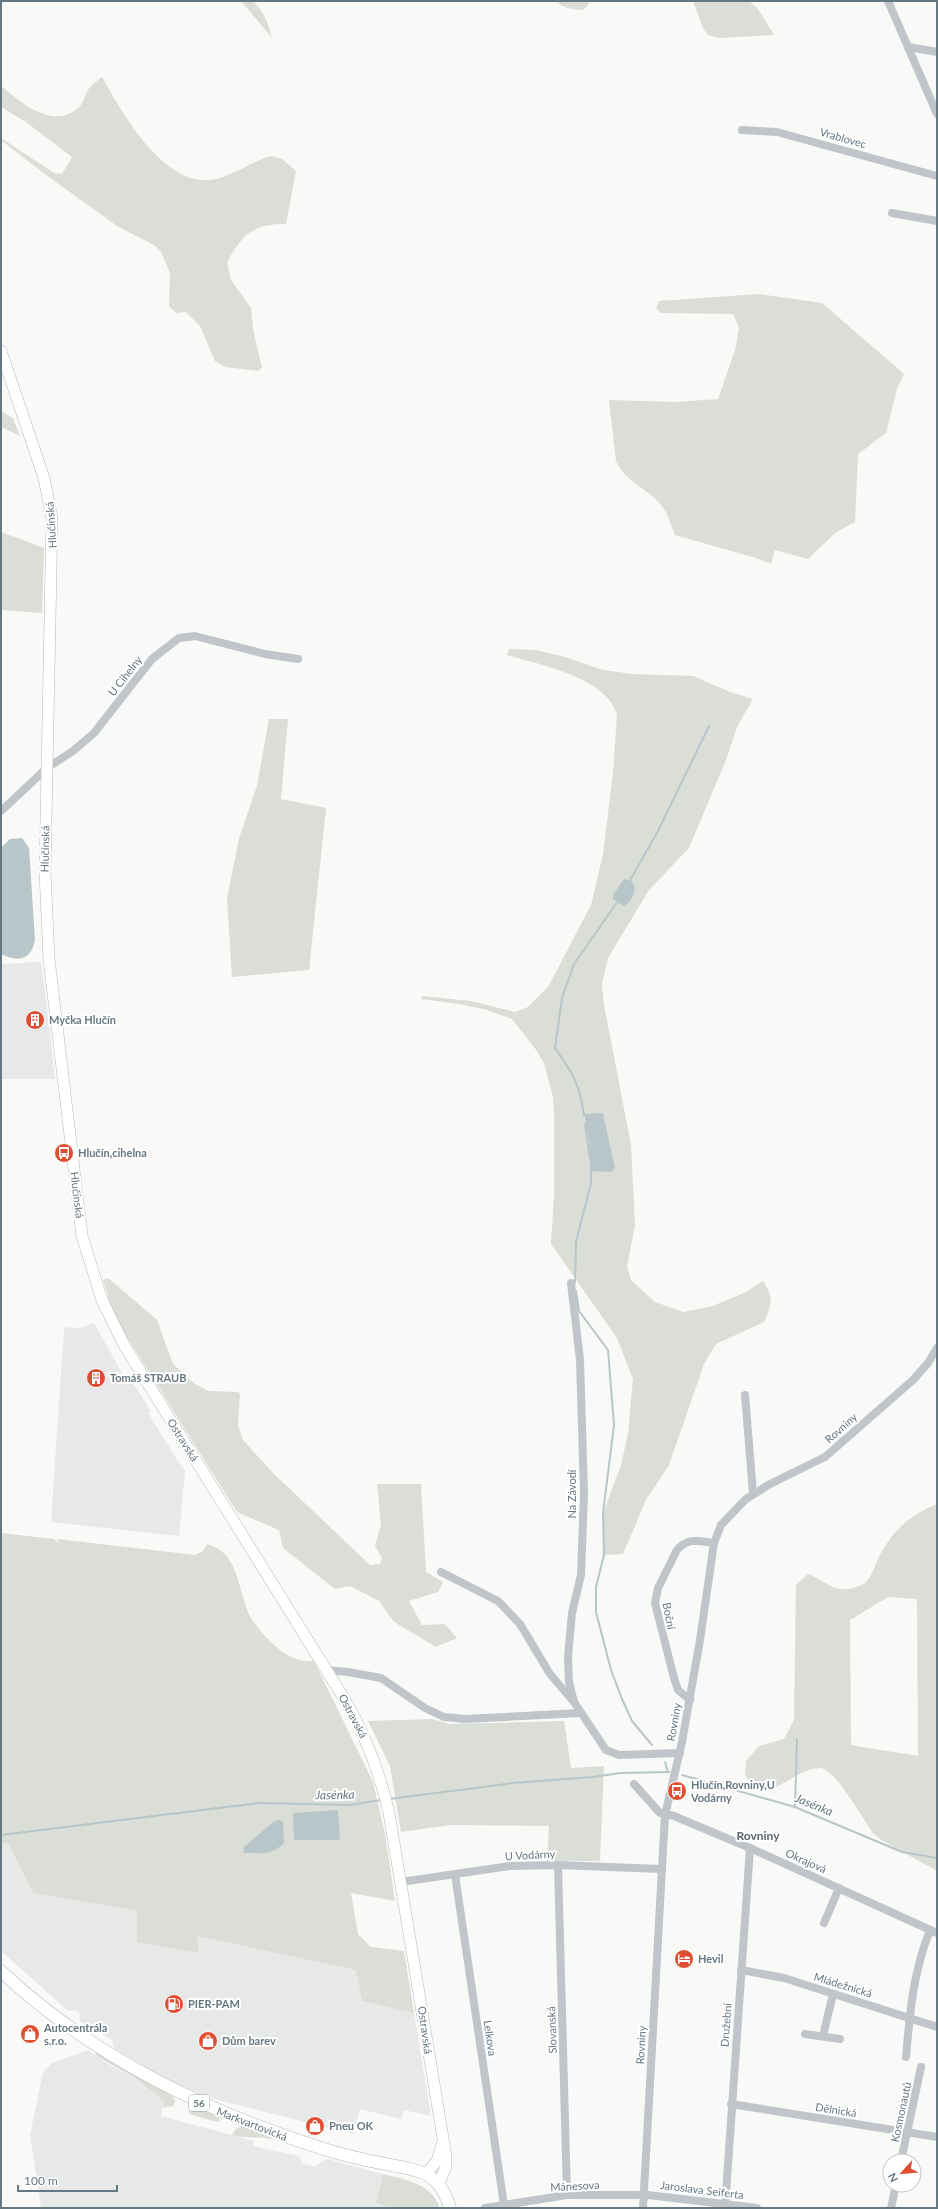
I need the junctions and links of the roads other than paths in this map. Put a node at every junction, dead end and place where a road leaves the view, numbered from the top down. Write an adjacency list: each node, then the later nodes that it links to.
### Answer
1 (888, 1): 2 (street)
2 (908, 47): 3 (street); 4 (street)
3 (937, 52)
4 (937, 114)
5 (742, 130): 6 (street, Vrablovec)
6 (937, 176)
7 (892, 213): 8 (street)
8 (937, 222)
9 (1, 351): 11 (street, Hlučínská)
10 (298, 659): 11 (street, U Cihelny)
11 (47, 768): 12 (street, U Cihelny); 14 (street, Hlučínská)
12 (1, 811)
13 (572, 1283): 22 (street, Na Závodí)
14 (124, 1345): 20 (street, Ostravská)
15 (937, 1348): 17 (street, Rovniny)
16 (745, 1395): 17 (street)
17 (753, 1493): 18 (street, Rovniny)
18 (714, 1543): 21 (street, Rovniny); 21 (street, Boční)
19 (441, 1572): 22 (street, Na Závodí)
20 (327, 1670): 23 (street); 31 (street, Ostravská)
21 (690, 1700): 24 (street, Rovniny)
22 (574, 1702): 23 (street, Na Závodí)
23 (580, 1713): 24 (street, Na Závodí)
24 (680, 1752): 26 (street, Rovniny)
25 (634, 1784): 26 (street)
26 (665, 1815): 27 (street, Okrajová); 29 (street, Rovniny)
27 (750, 1848): 32 (street, Okrajová); 35 (street, Družební)
28 (558, 1865): 29 (street, U Vodárny); 30 (street, U Vodárny); 53 (street, Slovanská)
29 (661, 1869): 54 (street, Rovniny)
30 (455, 1875): 31 (street, U Vodárny); 55 (street, Lelkova)
31 (401, 1882): 48 (street, Ostravská)
32 (839, 1888): 33 (street); 34 (street, Okrajová)
33 (824, 1922)
34 (934, 1931): 38 (street)
35 (741, 1970): 37 (street, Mládežnická); 45 (street, Družební)
36 (1, 1971): 50 (main road, Markvartovická / 56)
37 (833, 1994): 38 (street, Mládežnická); 41 (street)
38 (909, 2017): 39 (street, Mládežnická); 43 (street)
39 (937, 2026)
40 (805, 2034): 41 (street)
41 (823, 2036): 42 (street)
42 (840, 2040)
43 (906, 2057)
44 (921, 2066): 46 (street, Kosmonautů)
45 (731, 2104): 46 (street, Dělnická); 56 (street, Družební)
46 (908, 2132): 47 (street, Dělnická); 49 (street, Kosmonautů)
47 (937, 2137)
48 (442, 2141): 50 (street, Ostravská); 51 (street, Ostravská)
49 (903, 2153)
50 (426, 2174): 51 (main road, Markvartovická / 56)
51 (439, 2184): 57 (main road, Markvartovická / 56)
52 (894, 2193): 61 (street)
53 (567, 2195): 54 (street, Mánesova); 55 (street, Mánesova)
54 (644, 2195): 56 (street, Jaroslava Seiferta); 59 (street, Rovniny)
55 (504, 2205): 58 (street, Mánesova)
56 (725, 2206): 60 (street, Jaroslava Seiferta)
57 (450, 2208)
58 (485, 2208)
59 (643, 2208)
60 (757, 2208)
61 (891, 2208)

